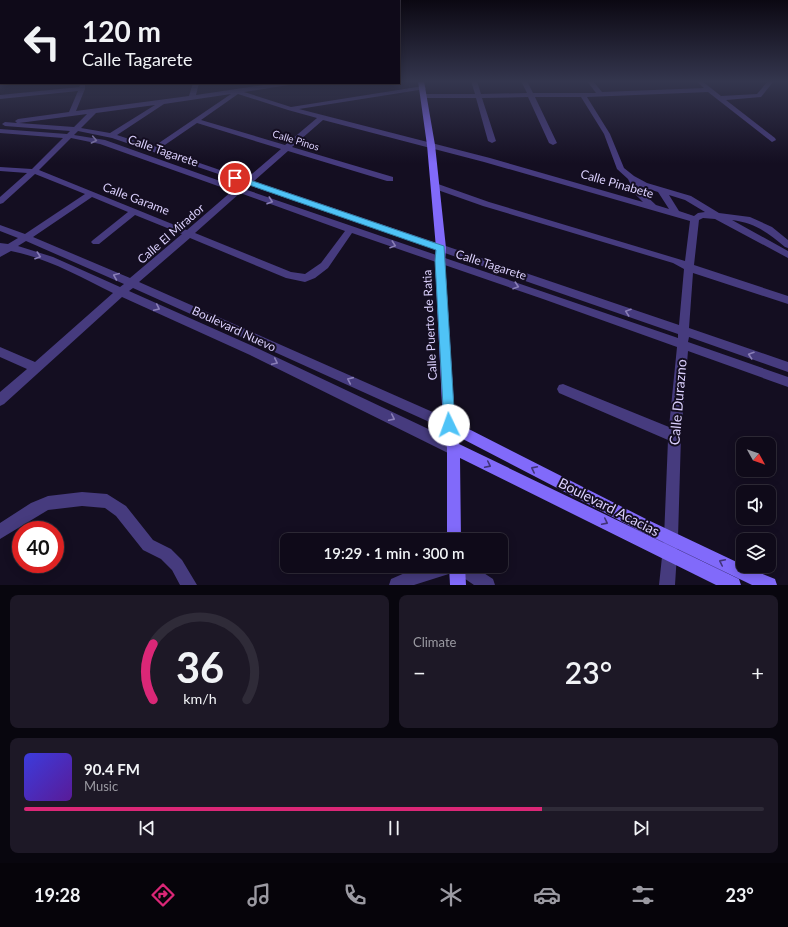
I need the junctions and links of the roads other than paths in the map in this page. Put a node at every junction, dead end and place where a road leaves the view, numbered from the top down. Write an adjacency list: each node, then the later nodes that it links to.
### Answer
1 (74, 108): 13 (street)
2 (115, 108): 12 (street)
3 (155, 108): 19 (street)
4 (214, 108): 15 (street)
5 (294, 108): 11 (street)
6 (426, 108): 23 (street, Calle Puerto de Ratia)
7 (483, 108): 21 (street)
8 (537, 108): 22 (street)
9 (591, 108): 28 (street)
10 (732, 108): 20 (street)
11 (290, 109): 14 (street, Calle Pinabete)
12 (94, 111): 13 (street); 17 (street)
13 (72, 114): 16 (street)
14 (322, 117): 23 (street, Calle Pinabete); 24 (street, Calle El Mirador)
15 (196, 120): 24 (street, Calle Pinos); 25 (street)
16 (1, 127): 17 (street, Calle Tagarete); 18 (street, Calle Tagarete)
17 (76, 129): 18 (street); 19 (street, Calle Tagarete)
18 (69, 136): 27 (street); 32 (street, Calle Tagarete, one-way to 32)
19 (111, 136): 25 (street, Calle Tagarete)
20 (772, 140)
21 (492, 141)
22 (553, 143)
23 (431, 145): 31 (street, Calle Puerto de Ratia); 36 (street, Calle Pinabete)
24 (287, 148): 29 (street, Calle Pinos); 30 (street, Calle El Mirador)
25 (153, 150): 30 (street, Calle Tagarete)
26 (0, 169): 27 (street, Calle Garame)
27 (34, 171): 34 (street, Calle Garame); 35 (street)
28 (631, 178): 33 (street); 36 (street)
29 (390, 179)
30 (249, 182): 32 (street, Calle El Mirador); 48 (street, Calle Tagarete)
31 (435, 186): 48 (street, Calle Puerto de Ratia); 52 (street)
32 (239, 190): 42 (street, Calle Tagarete, one-way to 42); 43 (street, Calle El Mirador)
33 (661, 190): 38 (street); 39 (street)
34 (90, 194): 37 (street, Calle Garame); 44 (street)
35 (0, 201)
36 (655, 207): 38 (street, Calle Pinabete)
37 (135, 212): 43 (street, Calle Garame); 45 (street)
38 (674, 213): 40 (street, Calle Pinabete)
39 (716, 216): 40 (street); 46 (street); 50 (street)
40 (695, 220): 52 (street, Calle Durazno)
41 (0, 228): 44 (street, Boulevard Nuevo)
42 (350, 230): 43 (street, Calle Garame); 51 (street, Calle Tagarete, one-way to 51)
43 (191, 233): 53 (street, Calle El Mirador)
44 (25, 237): 47 (street); 53 (street, Boulevard Nuevo, one-way to 44)
45 (96, 242)
46 (788, 245)
47 (5, 246): 49 (street); 55 (street, Boulevard Nuevo, one-way to 55)
48 (441, 248): 51 (street, Calle Puerto de Ratia); 54 (street, Calle Tagarete)
49 (0, 254)
50 (788, 255)
51 (440, 261): 56 (street, Calle Tagarete, one-way to 56); 66 (street, Calle Puerto de Ratia)
52 (689, 267): 57 (street); 58 (street, Calle Durazno)
53 (132, 283): 55 (street, Calle El Mirador); 66 (street, Boulevard Nuevo, one-way to 53)
54 (552, 286): 56 (street); 58 (street, Calle Tagarete, one-way to 54)
55 (122, 292): 62 (street, Calle El Mirador); 68 (street, Boulevard Nuevo, one-way to 68)
56 (548, 296): 59 (street, Calle Tagarete)
57 (788, 300)
58 (684, 331): 59 (street, Calle Durazno); 61 (street, Calle Tagarete, one-way to 58)
59 (683, 345): 63 (street, Calle Tagarete); 67 (street, Calle Durazno)
60 (0, 352): 62 (street)
61 (788, 367)
62 (35, 368): 65 (street, Calle El Mirador)
63 (788, 382)
64 (563, 389): 67 (street)
65 (0, 400)
66 (449, 425): 68 (street, Calle Puerto de Ratia); 71 (street, Boulevard Acacias, one-way to 66)
67 (674, 436): 71 (street, Calle Durazno)
68 (453, 448): 70 (street, Calle Puerto de Ratia); 72 (street, Boulevard Acacias, one-way to 72)
69 (0, 532): 76 (street)
70 (454, 533)
71 (671, 538): 72 (street, Calle Durazno); 82 (street, Boulevard Acacias, one-way to 71)
72 (670, 555): 80 (street, Calle Durazno); 81 (street, Boulevard Acacias)
73 (424, 573): 77 (street)
74 (459, 573): 78 (street)
75 (469, 573): 79 (street)
76 (189, 585)
77 (397, 585)
78 (458, 585)
79 (487, 585)
80 (667, 585)
81 (733, 585)
82 (769, 585)

